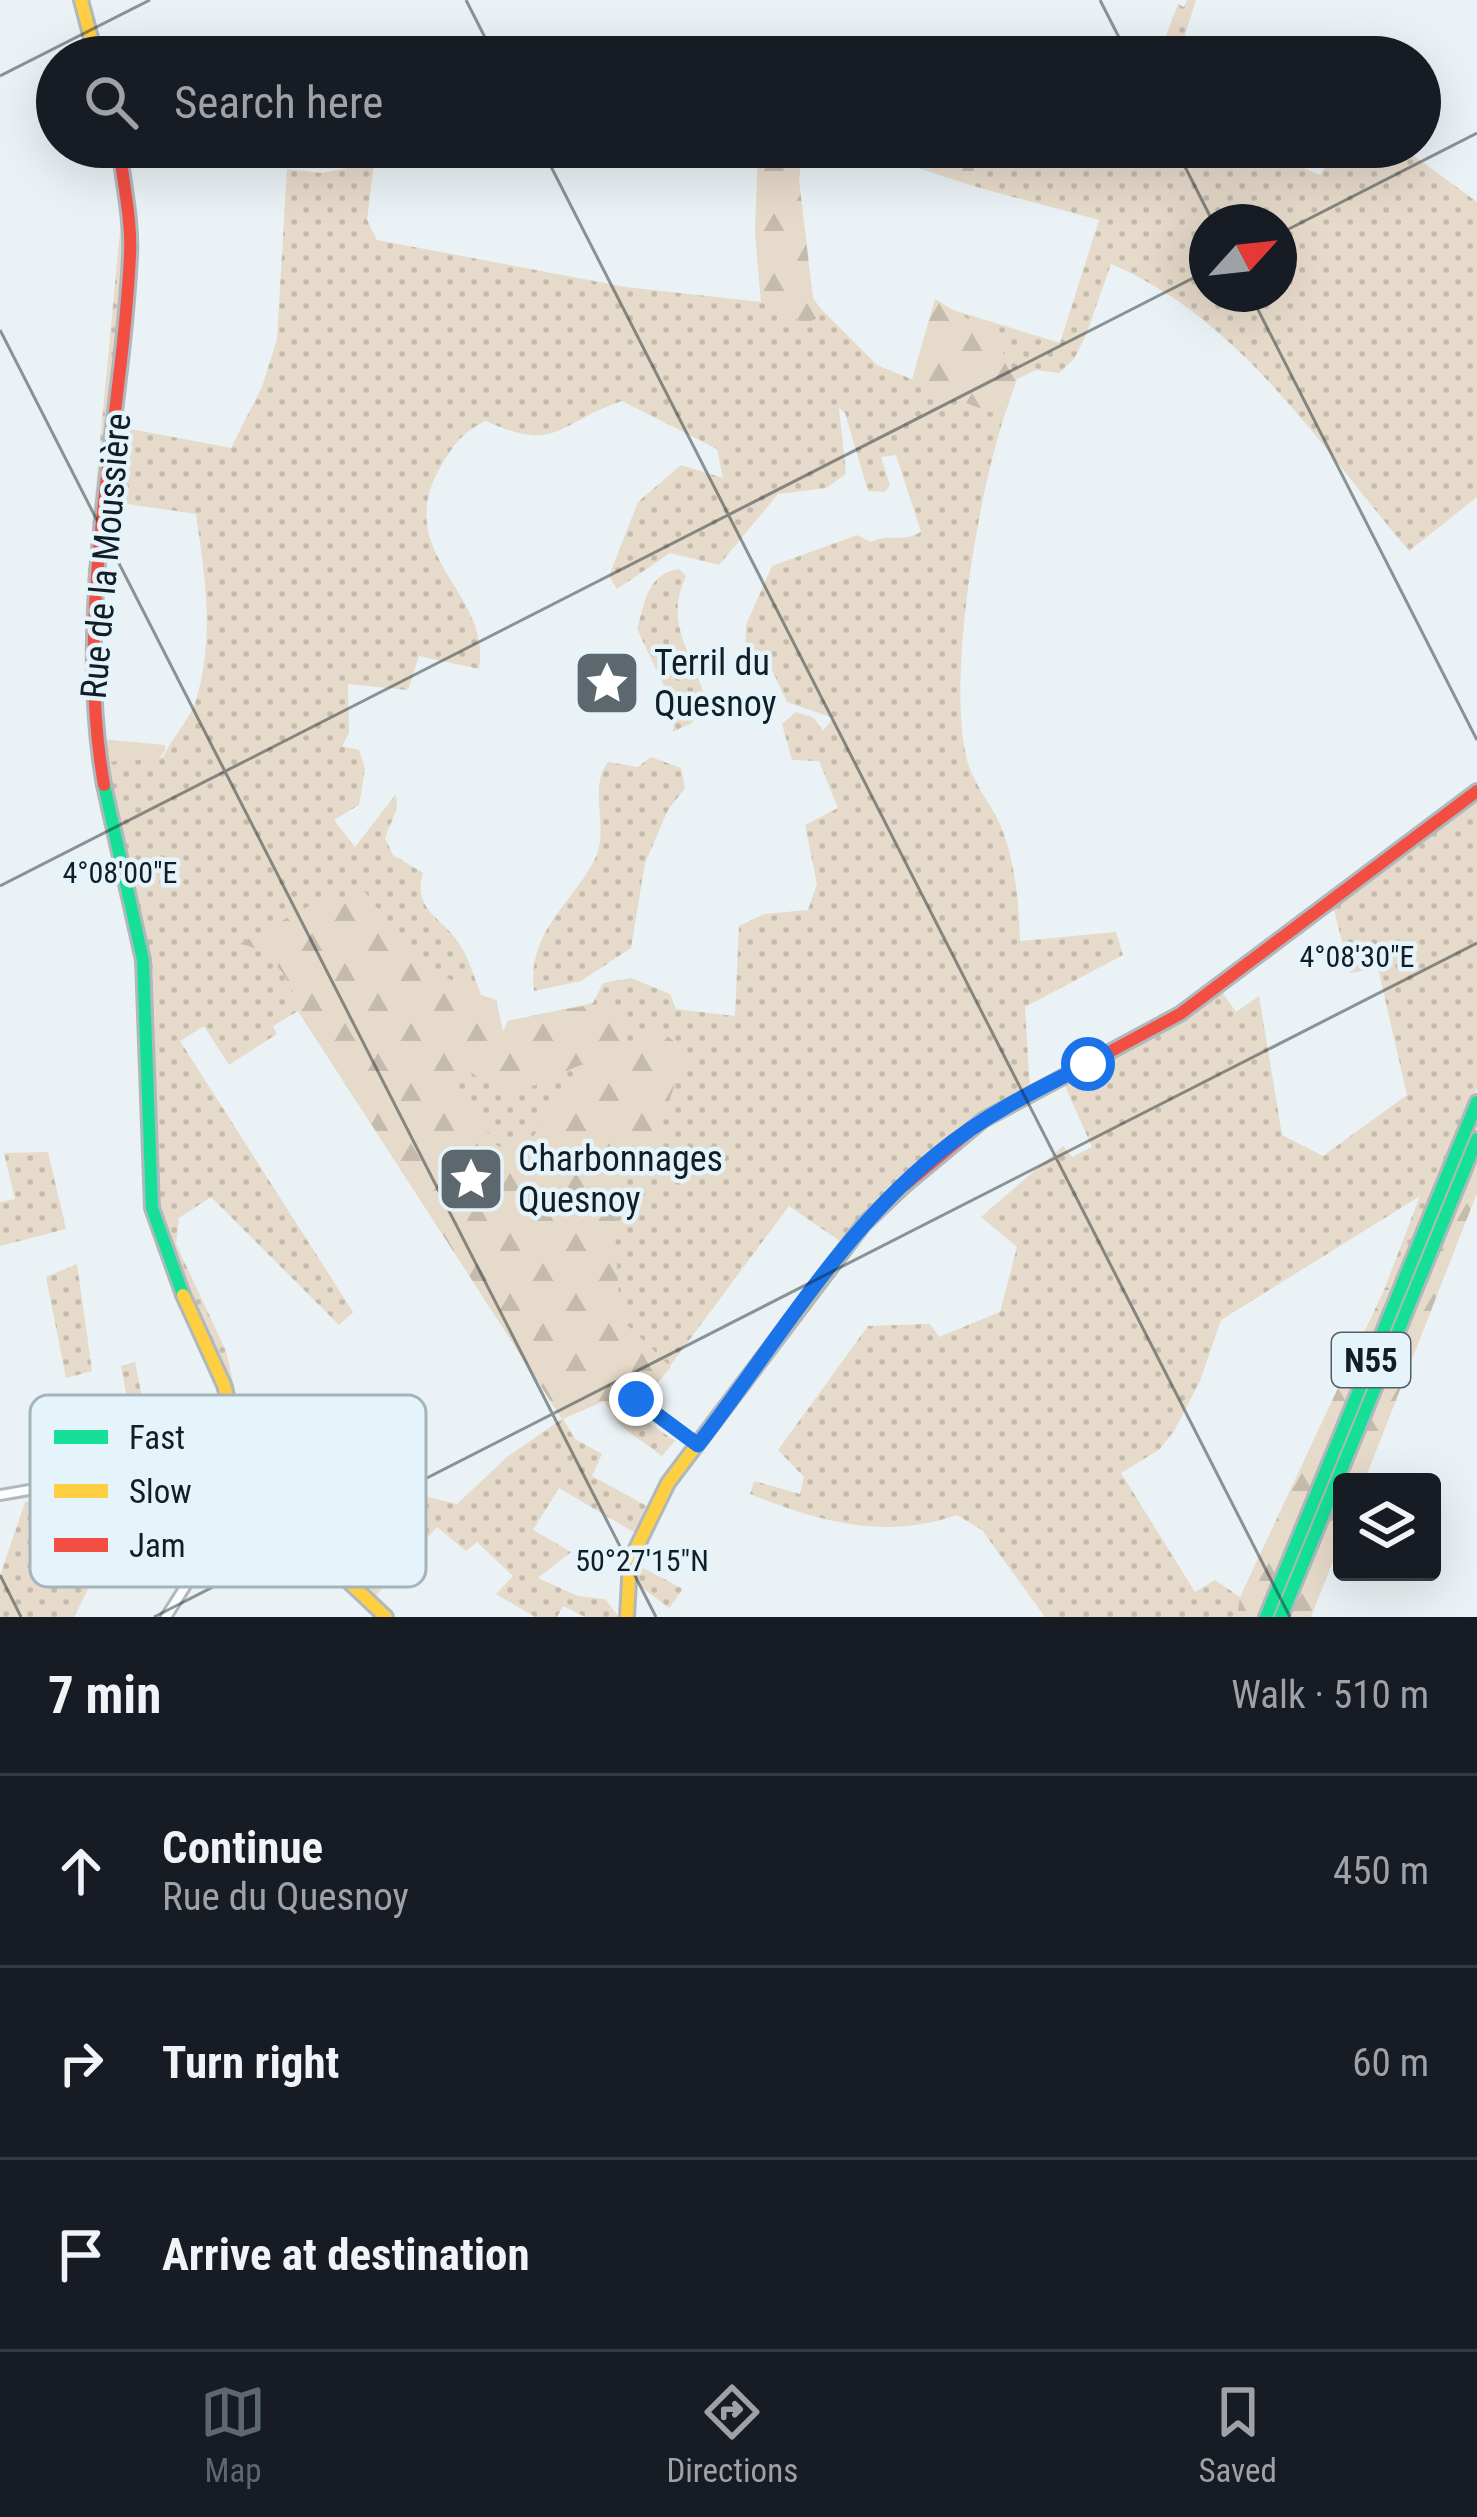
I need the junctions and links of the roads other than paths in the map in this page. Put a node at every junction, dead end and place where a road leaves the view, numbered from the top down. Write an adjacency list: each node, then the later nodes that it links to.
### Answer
1 (81, 0): 2 (main road)
2 (90, 36)
3 (122, 168): 7 (main road, Rue de la Moussière)
4 (1477, 791): 9 (main road)
5 (1477, 1102): 17 (main road, N55)
6 (1477, 1139): 18 (main road, N55)
7 (226, 1395)
8 (636, 1399): 9 (street)
9 (698, 1445): 16 (main road)
10 (30, 1490): 11 (street)
11 (0, 1495)
12 (184, 1587): 14 (street)
13 (354, 1587): 15 (main road, Rue de la Moussière)
14 (166, 1617)
15 (386, 1617)
16 (626, 1617)
17 (1266, 1617)
18 (1281, 1617)

